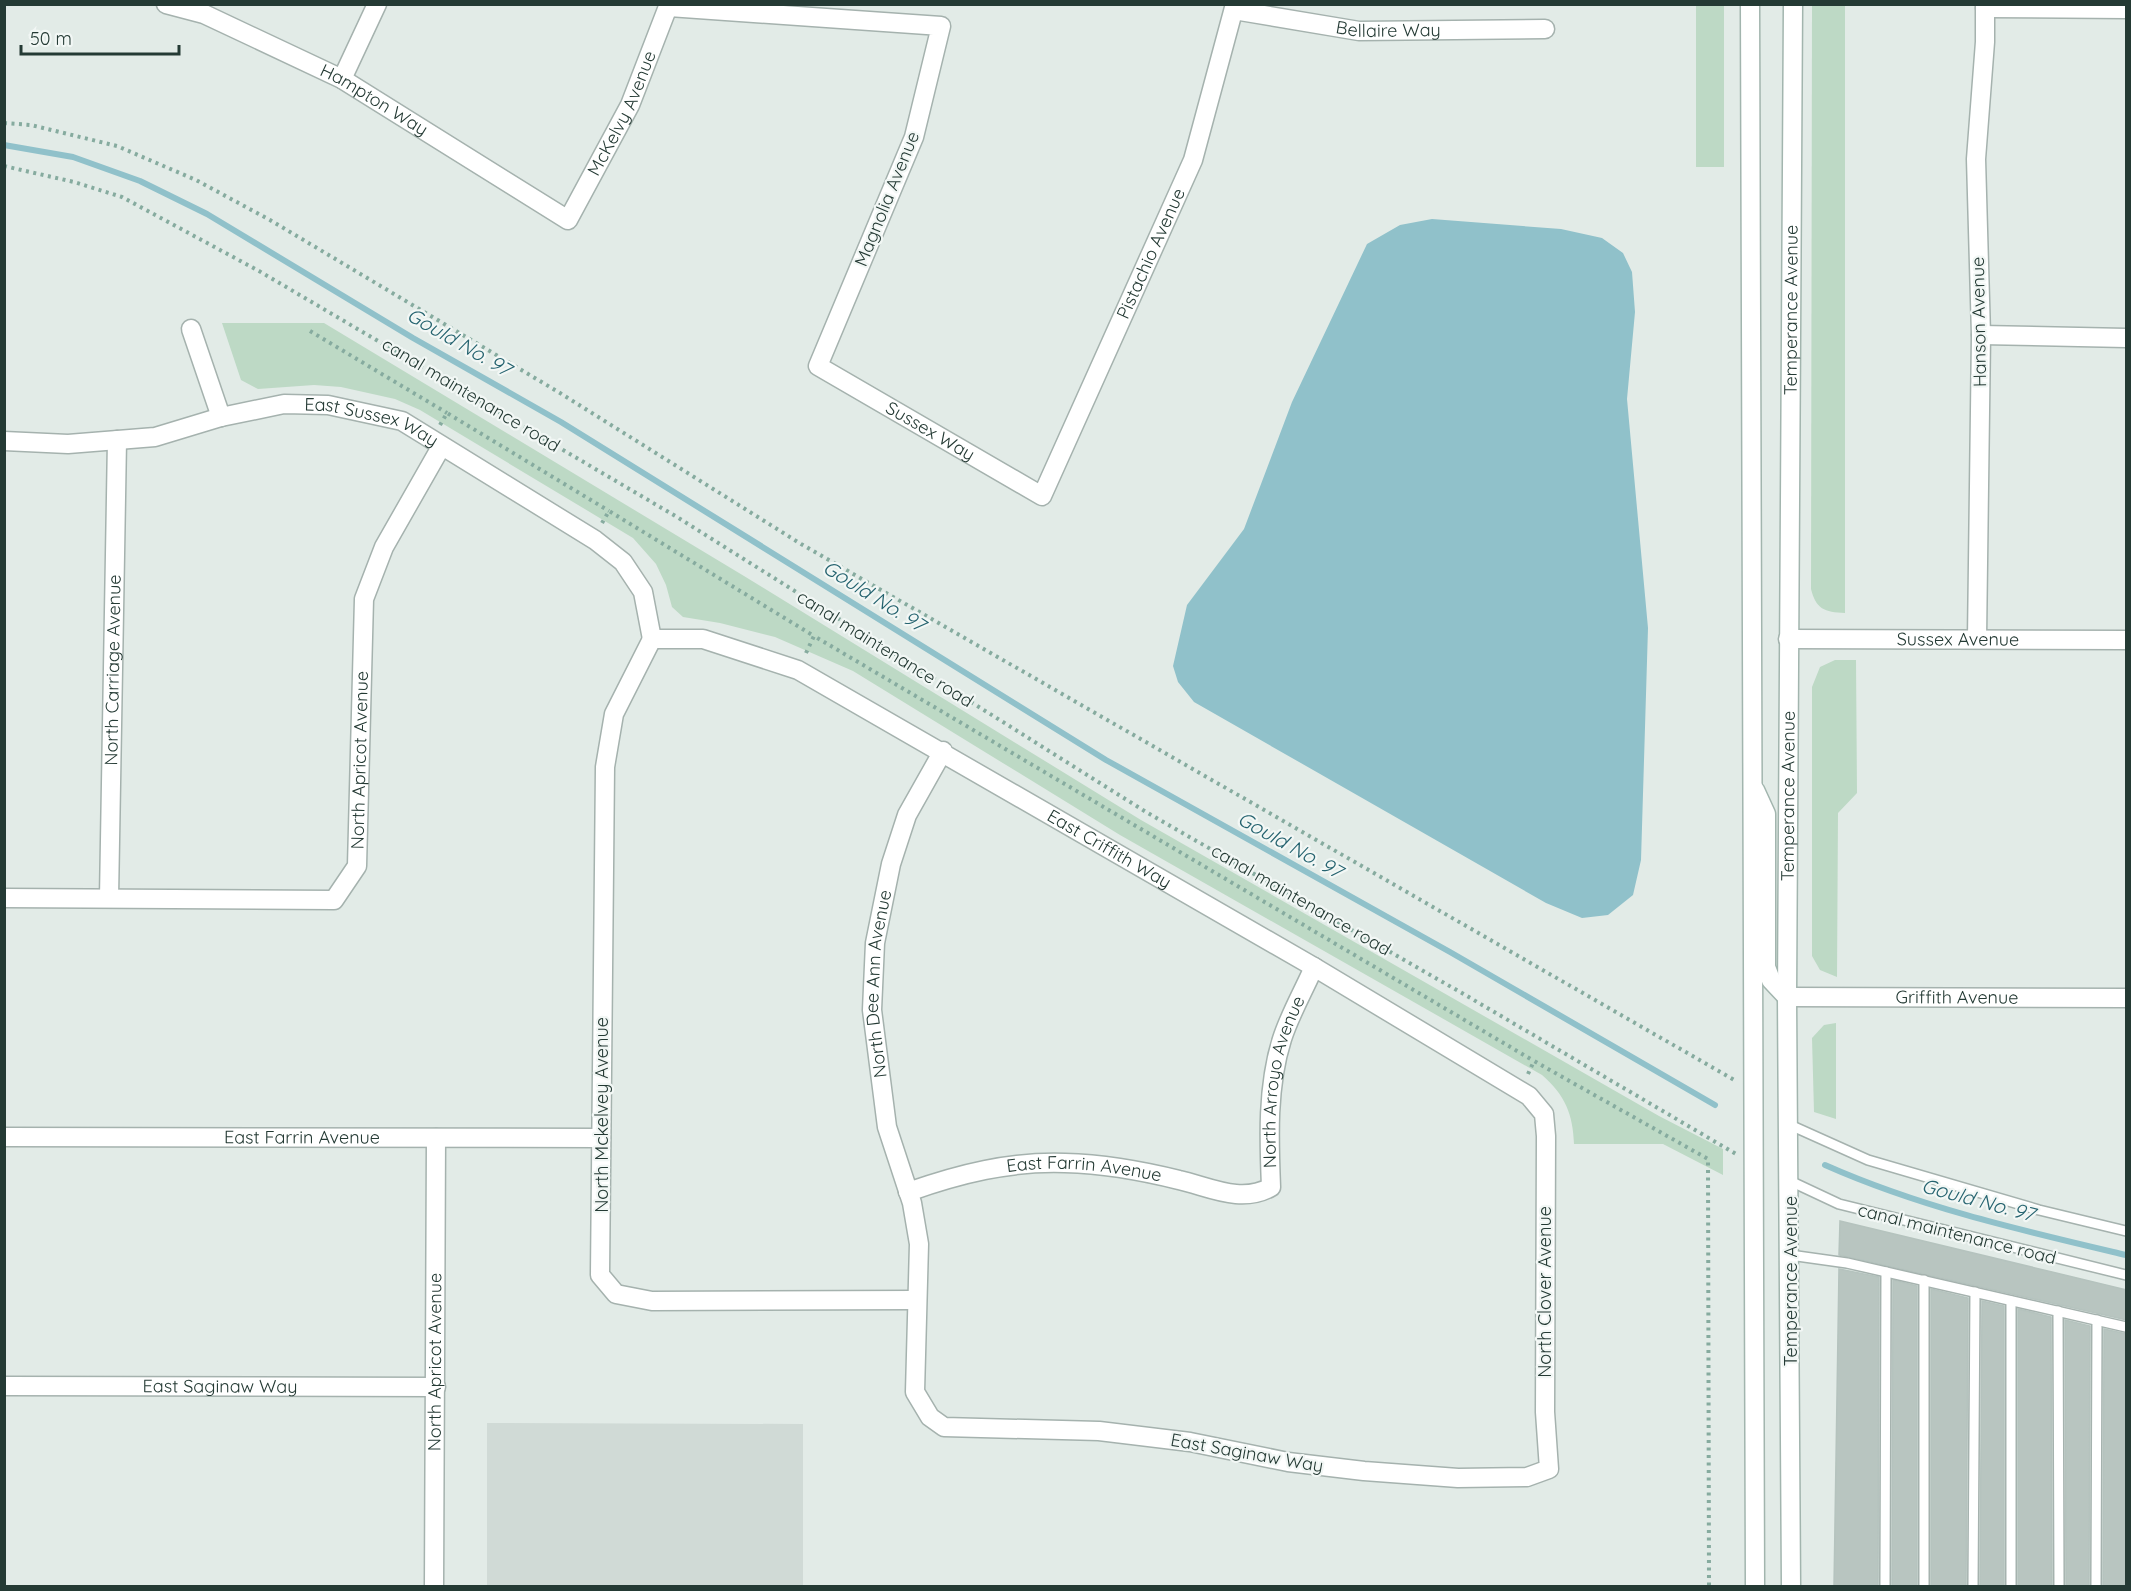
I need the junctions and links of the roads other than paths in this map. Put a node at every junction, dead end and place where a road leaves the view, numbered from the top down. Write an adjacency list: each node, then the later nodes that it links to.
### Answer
1 (166, 4): 10 (street, Hampton Way)
2 (377, 4): 10 (street)
3 (1750, 4): 26 (street, Temperance Avenue)
4 (1793, 4): 22 (street, Temperance Avenue)
5 (669, 6): 11 (street, McKelvy Avenue); 15 (street, Magnolia Avenue)
6 (1985, 6): 8 (street); 13 (street, Hanson Avenue)
7 (1234, 7): 9 (street, Bellaire Way); 20 (street, Pistachio Avenue)
8 (2127, 9)
9 (1545, 29)
10 (342, 79): 11 (street, Hampton Way)
11 (568, 220)
12 (191, 329): 16 (street)
13 (1981, 335): 14 (street); 23 (street, Hanson Avenue)
14 (2127, 338)
15 (818, 366): 20 (street, Sussex Way)
16 (221, 417): 17 (street, East Sussex Way); 19 (street, East Sussex Way)
17 (117, 440): 18 (street, East Sussex Way); 28 (street, North Carriage Avenue)
18 (4, 441)
19 (437, 444): 21 (street, East Sussex Way); 28 (street, North Apricot Avenue)
20 (1042, 496)
21 (652, 639): 25 (street, East Criffith Way); 36 (street, North Mckelvey Avenue)
22 (1788, 639): 23 (street, Sussex Avenue); 30 (street, Temperance Avenue)
23 (1977, 639): 24 (street, Sussex Avenue)
24 (2127, 640)
25 (943, 751): 29 (street, East Criffith Way); 38 (street, North Dee Ann Avenue)
26 (1752, 783): 30 (street); 56 (street, Temperance Avenue)
27 (4, 898): 28 (street, North Apricot Avenue)
28 (109, 898)
29 (1314, 967): 32 (street, East Criffith Way); 39 (street, North Arroyo Avenue)
30 (1787, 997): 31 (street, Griffith Avenue); 33 (street, Temperance Avenue)
31 (2127, 998)
32 (1544, 1114): 54 (street, North Clover Avenue)
33 (1790, 1125): 37 (street, Temperance Avenue); 40 (lane)
34 (4, 1137): 35 (street, East Farrin Avenue)
35 (436, 1138): 36 (street, East Farrin Avenue); 52 (street, North Apricot Avenue)
36 (601, 1138): 46 (street, North Mckelvey Avenue)
37 (1790, 1181): 41 (street, Temperance Avenue); 43 (lane, canal maintenance road)
38 (908, 1192): 39 (street, East Farrin Avenue); 46 (street, North Dee Ann Avenue)
39 (1260, 1193)
40 (2127, 1231)
41 (1791, 1255): 42 (lane); 57 (street, Temperance Avenue)
42 (1886, 1272): 44 (lane); 58 (lane)
43 (2127, 1275)
44 (1924, 1280): 45 (lane); 59 (lane)
45 (1975, 1292): 47 (lane); 60 (lane)
46 (916, 1300): 53 (street, North Dee Ann Avenue)
47 (2011, 1301): 48 (lane); 61 (lane)
48 (2058, 1311): 49 (lane); 62 (lane)
49 (2097, 1320): 50 (lane); 63 (lane)
50 (2127, 1327)
51 (4, 1386): 52 (street, East Saginaw Way)
52 (436, 1387): 55 (street, North Apricot Avenue)
53 (944, 1427): 54 (street, East Saginaw Way)
54 (1549, 1469)
55 (434, 1587)
56 (1755, 1587)
57 (1791, 1587)
58 (1885, 1587)
59 (1924, 1587)
60 (1973, 1587)
61 (2011, 1587)
62 (2059, 1587)
63 (2096, 1587)

